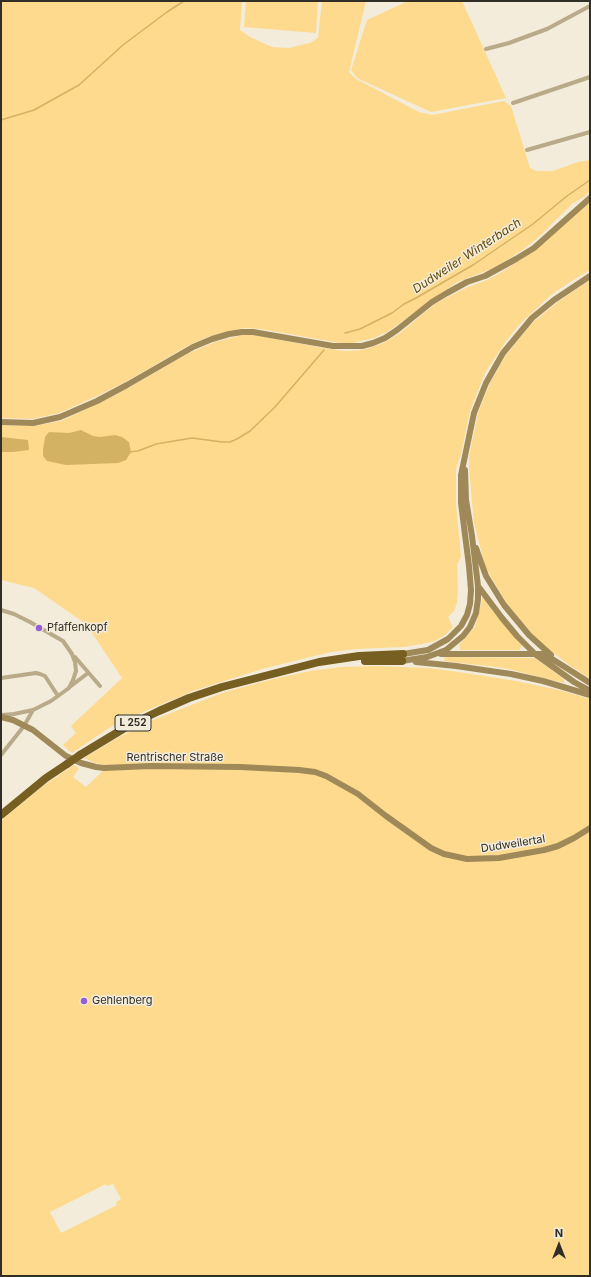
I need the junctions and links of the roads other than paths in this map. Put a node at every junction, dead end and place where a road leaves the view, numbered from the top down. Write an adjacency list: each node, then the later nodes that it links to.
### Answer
1 (590, 6): 2 (street)
2 (486, 49)
3 (590, 77): 4 (street)
4 (513, 103)
5 (590, 132): 6 (street)
6 (527, 150)
7 (590, 198): 9 (main road)
8 (590, 276): 10 (main road)
9 (1, 422)
10 (465, 456): 11 (main road); 12 (main road)
11 (472, 536): 13 (main road); 19 (main road)
12 (470, 566): 13 (main road); 18 (main road)
13 (478, 586): 16 (main road); 17 (main road)
14 (1, 610): 15 (street)
15 (72, 654): 20 (street); 24 (street)
16 (438, 654): 17 (main road); 18 (main road)
17 (535, 654): 19 (main road); 25 (main road)
18 (403, 657): 26 (main road); 33 (highway, L 252, bridge)
19 (563, 665): 22 (main road)
20 (88, 673): 23 (street); 24 (street)
21 (1, 678): 27 (street)
22 (590, 683)
23 (100, 686)
24 (69, 688): 27 (street)
25 (590, 691)
26 (590, 695)
27 (58, 696): 28 (street)
28 (33, 710): 29 (street); 30 (street)
29 (1, 716): 30 (main road, Rentrischer Straße)
30 (24, 726): 31 (street); 32 (main road, Rentrischer Straße)
31 (1, 755)
32 (358, 794): 34 (main road, Dudweilertal)
33 (1, 815)
34 (590, 828)

